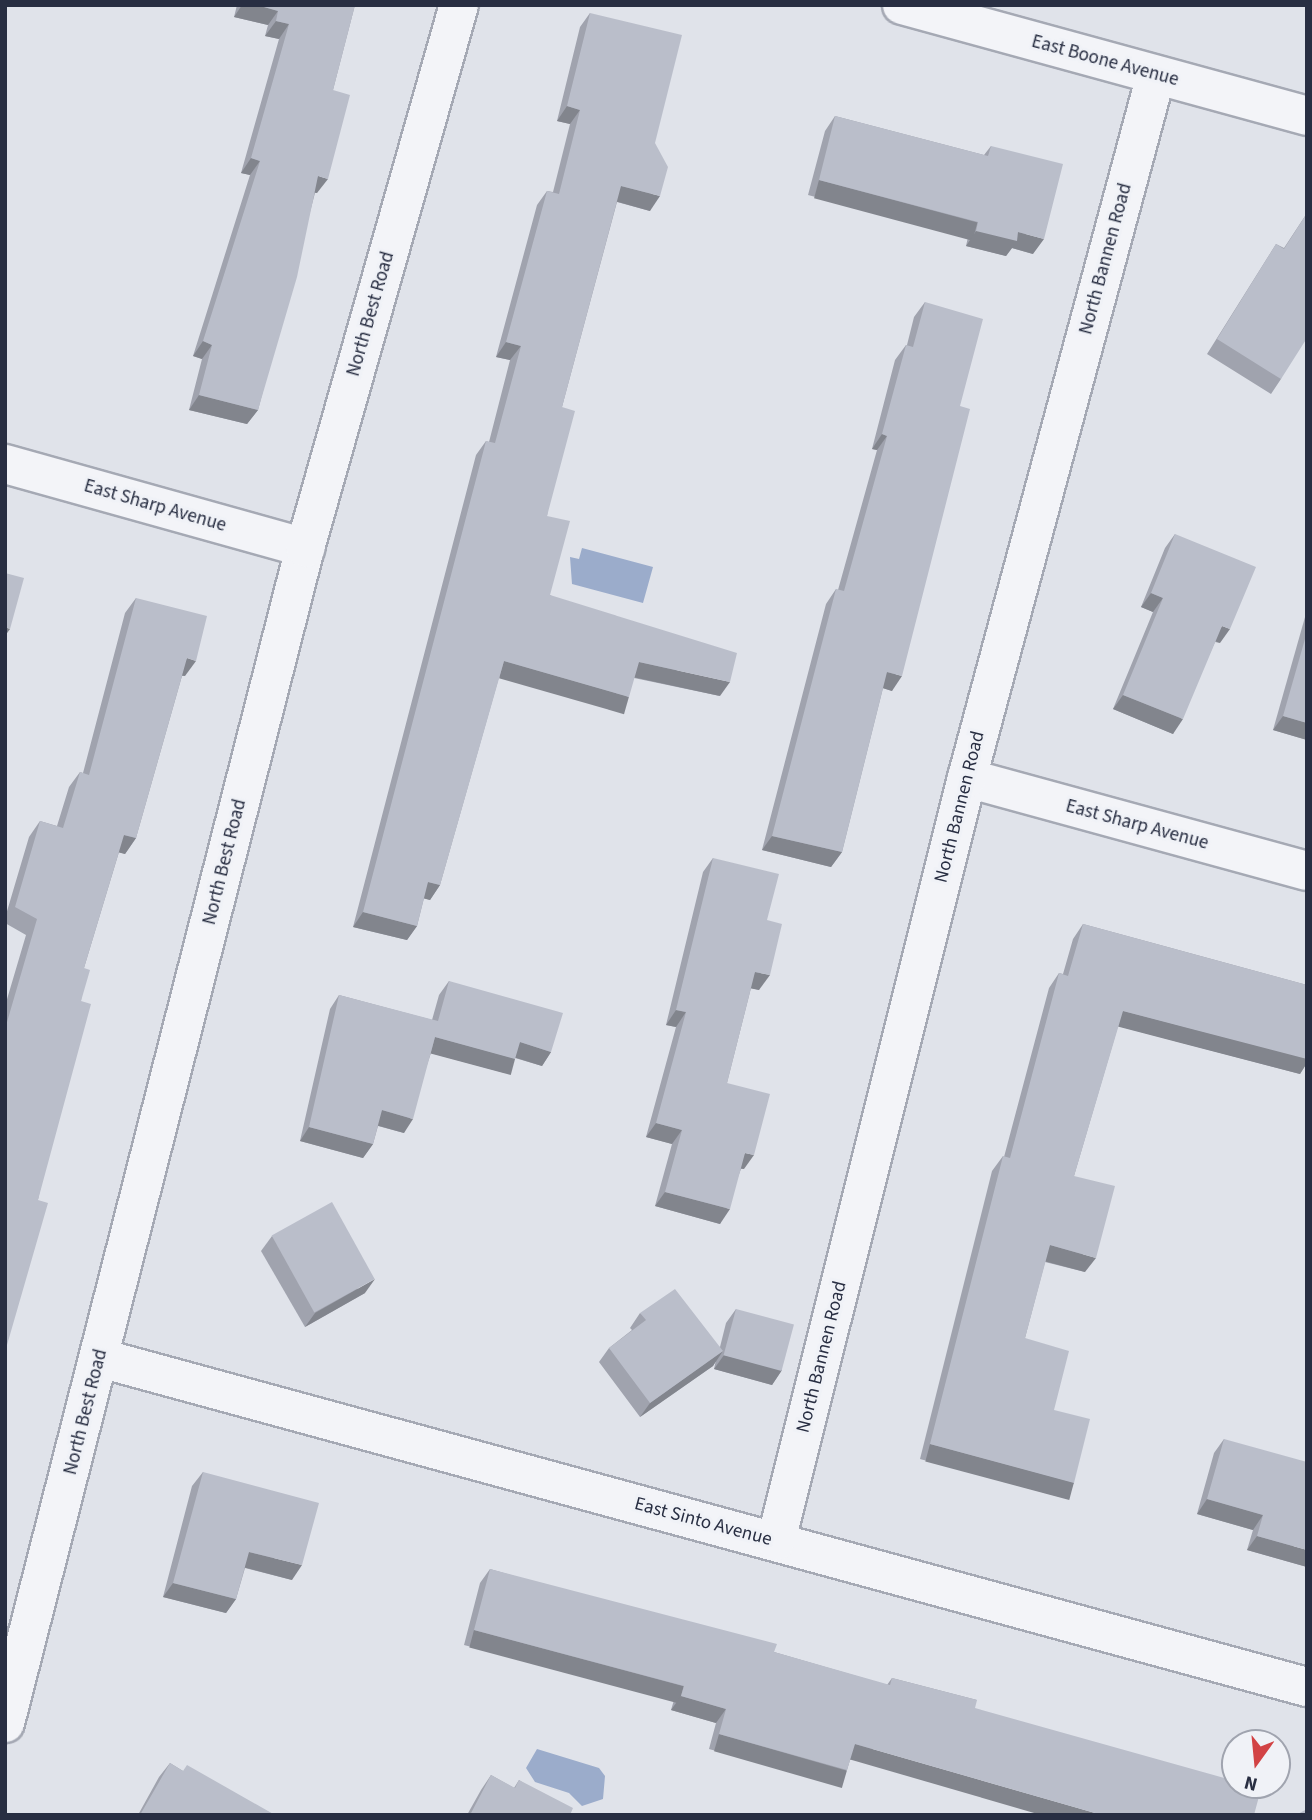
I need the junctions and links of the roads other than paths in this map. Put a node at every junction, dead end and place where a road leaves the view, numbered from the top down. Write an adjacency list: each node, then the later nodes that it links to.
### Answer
1 (459, 5): 6 (street, North Best Road)
2 (902, 5): 3 (street, East Boone Avenue)
3 (1156, 75): 4 (street, East Boone Avenue); 7 (street, North Bannen Road)
4 (1307, 116)
5 (5, 464): 6 (street, East Sharp Avenue)
6 (305, 548): 9 (street, North Best Road)
7 (967, 778): 8 (street, East Sharp Avenue); 10 (street, North Bannen Road)
8 (1307, 871)
9 (100, 1358): 10 (street, East Sinto Avenue); 12 (street, North Best Road)
10 (776, 1541): 11 (street, East Sinto Avenue)
11 (1307, 1686)
12 (5, 1723)

